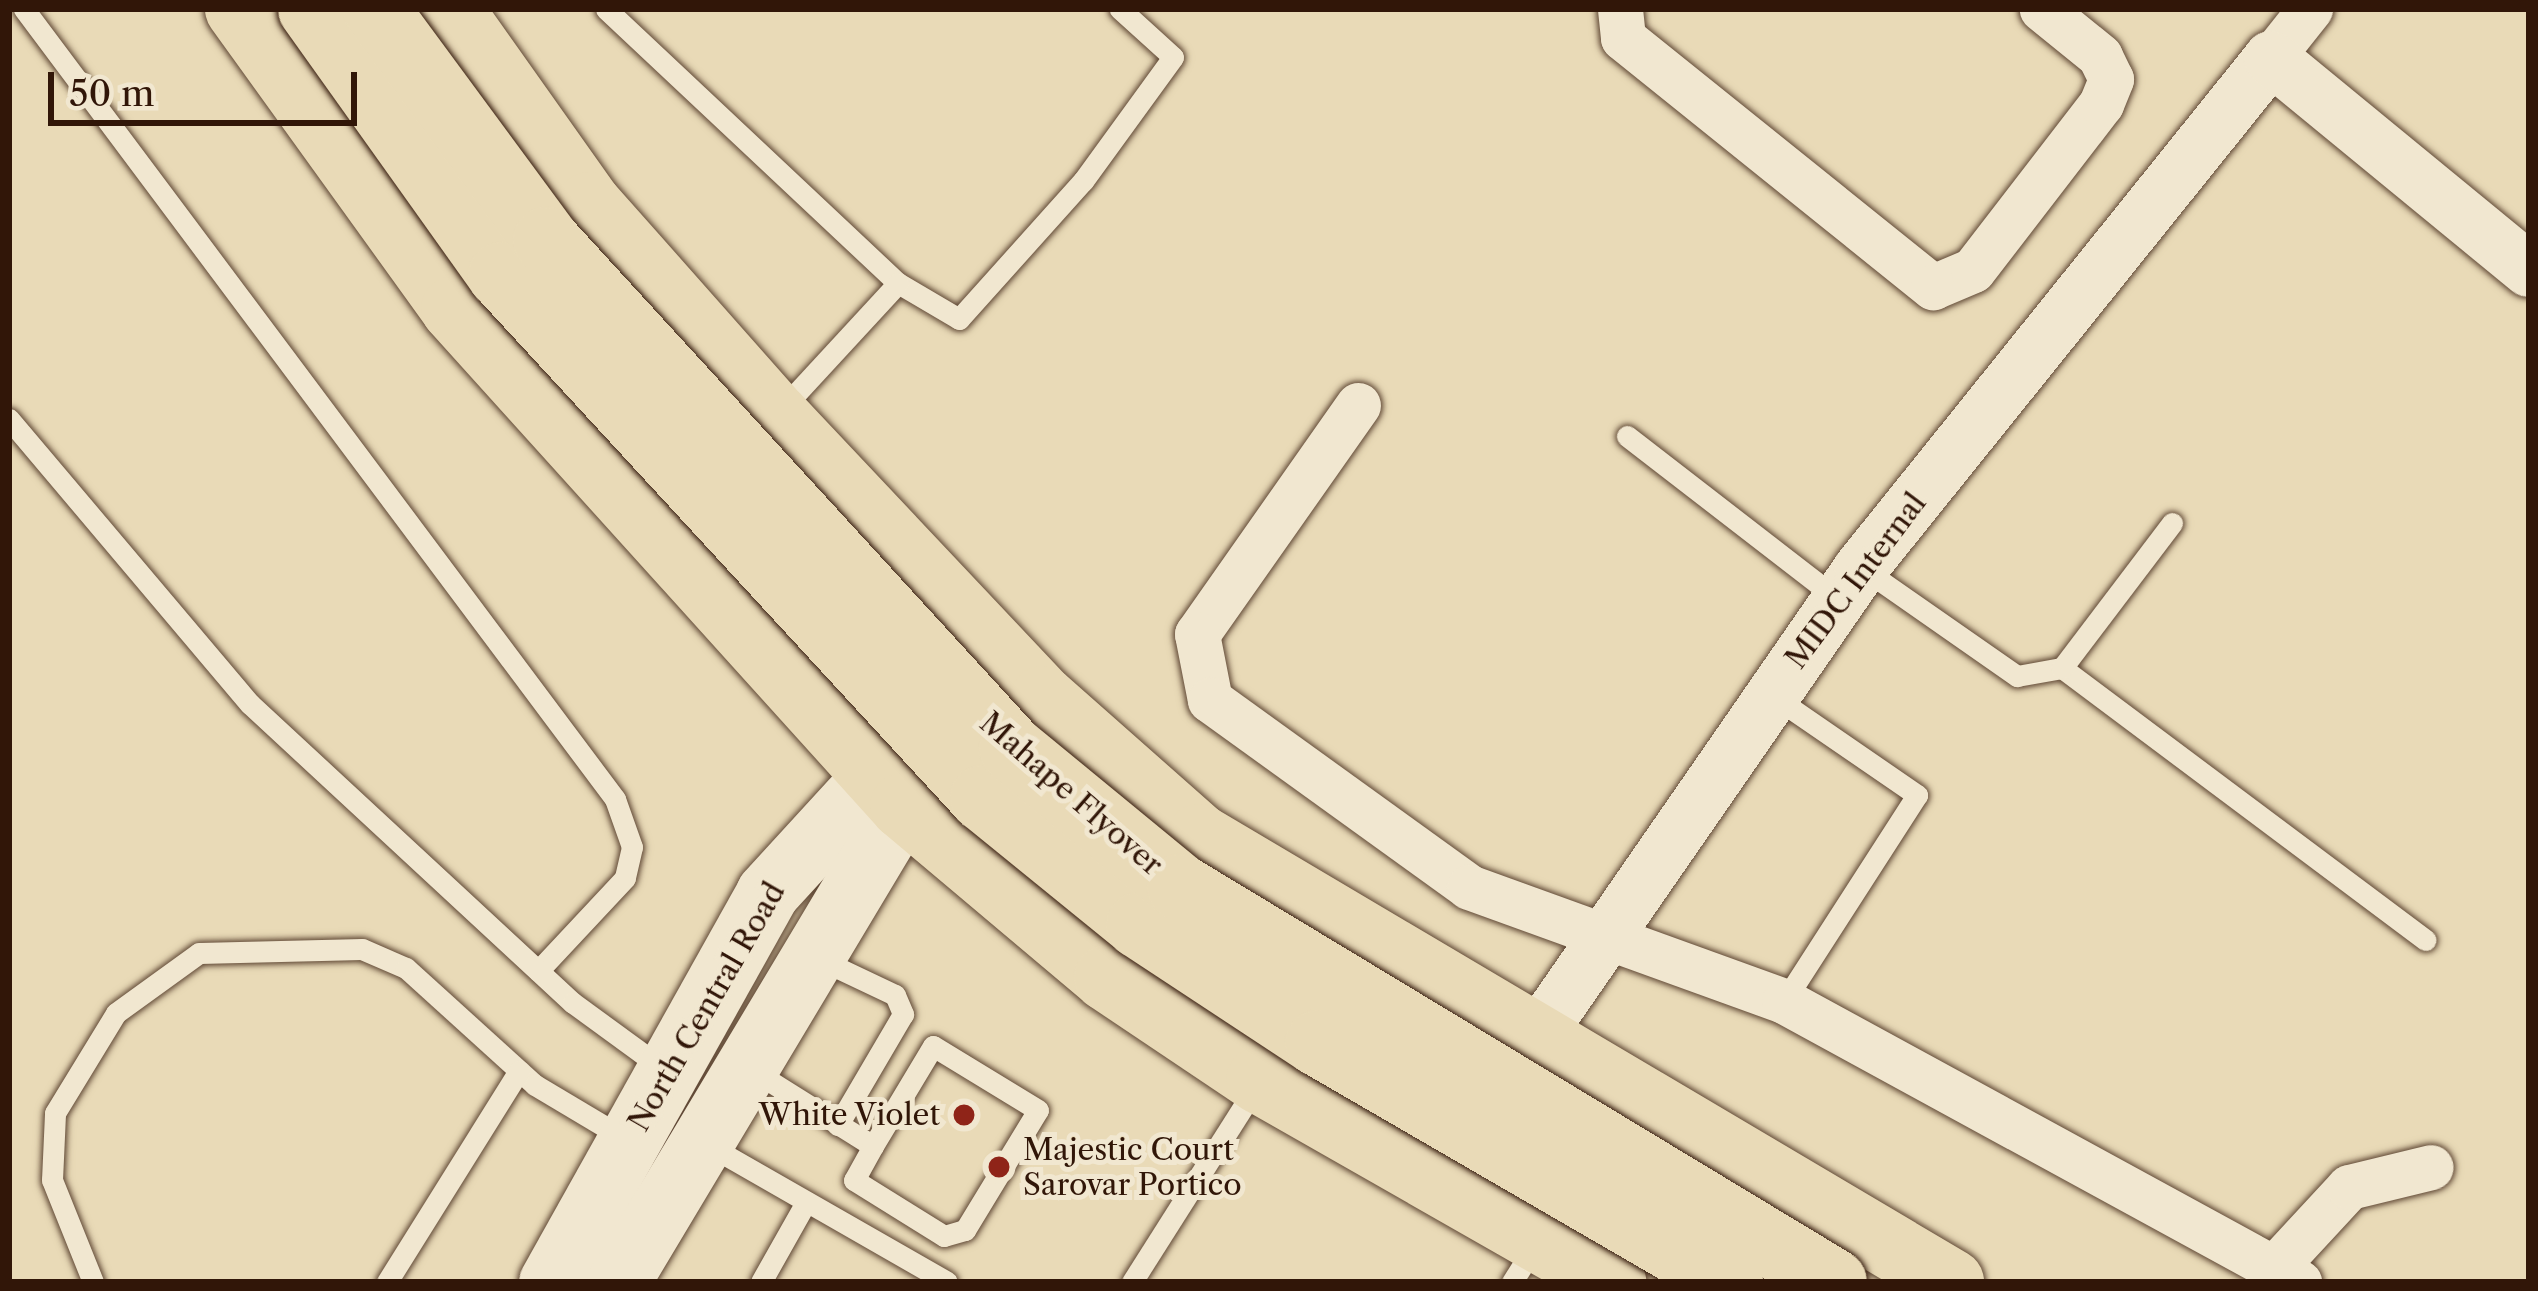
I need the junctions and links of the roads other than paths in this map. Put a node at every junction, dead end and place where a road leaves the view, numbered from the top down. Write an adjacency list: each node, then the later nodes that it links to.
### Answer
1 (24, 9): 26 (lane)
2 (376, 9): 50 (main road, Mahape Flyover, bridge)
3 (450, 9): 14 (main road)
4 (606, 9): 12 (lane)
5 (1120, 9): 12 (lane)
6 (1620, 9): 7 (street)
7 (2042, 9)
8 (2310, 9): 10 (street, MIDC Internal)
9 (270, 14): 22 (main road); 49 (main road, Mahape Flyover, bridge)
10 (2271, 58): 11 (street); 18 (street, MIDC Internal)
11 (2529, 270)
12 (898, 283): 14 (lane)
13 (1358, 405): 23 (street)
14 (776, 416): 19 (main road)
15 (9, 419): 26 (lane)
16 (1627, 436): 18 (lane)
17 (2172, 523): 20 (lane)
18 (1850, 584): 20 (lane); 21 (street, MIDC Internal)
19 (1009, 666): 22 (main road, North Central Road); 28 (main road)
20 (2062, 668): 24 (lane)
21 (1771, 695): 23 (street, MIDC Internal); 27 (lane)
22 (887, 791): 25 (main road, North Central Road); 31 (main road, North Central Road); 32 (main road)
23 (1601, 933): 27 (street); 28 (street, MIDC Internal)
24 (2425, 940)
25 (816, 957): 29 (main road, North Central Road); 33 (lane)
26 (538, 971): 31 (lane)
27 (1784, 1001): 41 (street)
28 (1532, 1037): 37 (street, MIDC Internal); 51 (main road)
29 (746, 1066): 33 (lane); 35 (main road, North Central Road)
30 (520, 1071): 35 (lane); 43 (lane); 44 (lane)
31 (668, 1072): 35 (main road, North Central Road)
32 (1259, 1081): 37 (main road); 48 (lane)
33 (838, 1125): 34 (lane)
34 (873, 1146): 34 (lane)
35 (663, 1152): 38 (lane); 40 (main road, North Central Road); 45 (main road, North Central Road)
36 (2431, 1167): 41 (street)
37 (1448, 1184): 39 (main road)
38 (806, 1202): 46 (lane); 47 (lane)
39 (1526, 1260): 42 (main road)
40 (631, 1272)
41 (2286, 1275)
42 (1608, 1281)
43 (93, 1282)
44 (387, 1282)
45 (550, 1282)
46 (761, 1282)
47 (947, 1282)
48 (1132, 1282)
49 (1731, 1282)
50 (1834, 1282)
51 (1951, 1282)

